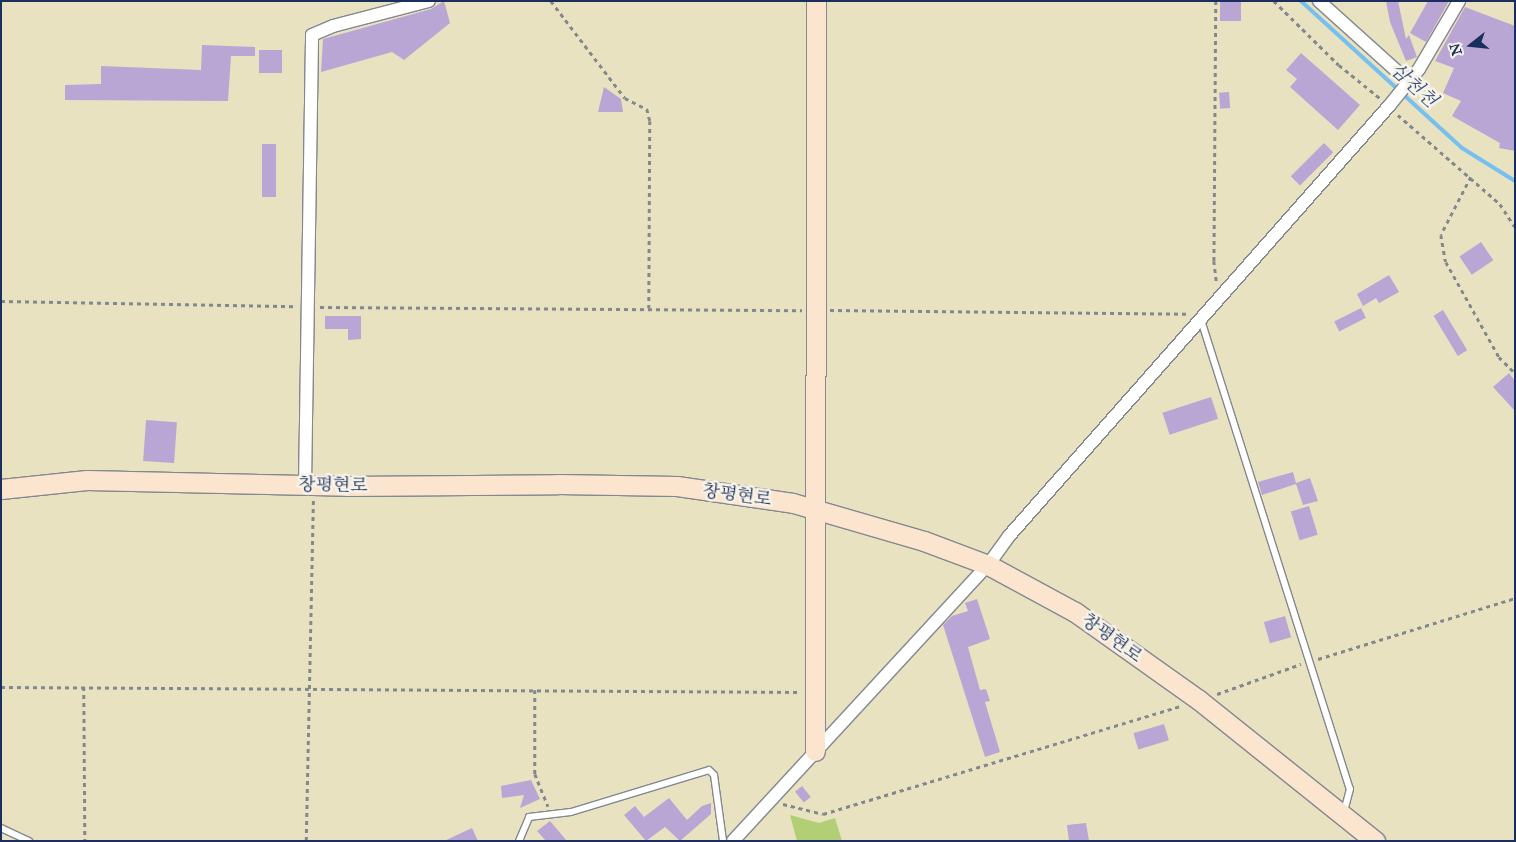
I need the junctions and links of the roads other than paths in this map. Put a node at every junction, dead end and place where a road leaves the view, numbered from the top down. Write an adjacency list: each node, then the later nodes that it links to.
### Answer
1 (429, 1): 7 (street)
2 (816, 1): 9 (main road)
3 (1319, 1): 5 (street)
4 (1459, 1): 5 (street)
5 (1408, 83): 6 (street)
6 (1202, 320): 10 (street); 12 (lane)
7 (309, 485): 8 (main road, 창평현로); 9 (main road, 창평현로)
8 (1, 489)
9 (814, 509): 10 (main road, 창평현로); 11 (main road)
10 (988, 565): 11 (street); 12 (main road, 창평현로)
11 (814, 751): 17 (street)
12 (1343, 815): 18 (main road, 창평현로)
13 (1, 828): 14 (lane)
14 (29, 841)
15 (519, 841): 16 (lane)
16 (723, 841)
17 (733, 841)
18 (1375, 841)

